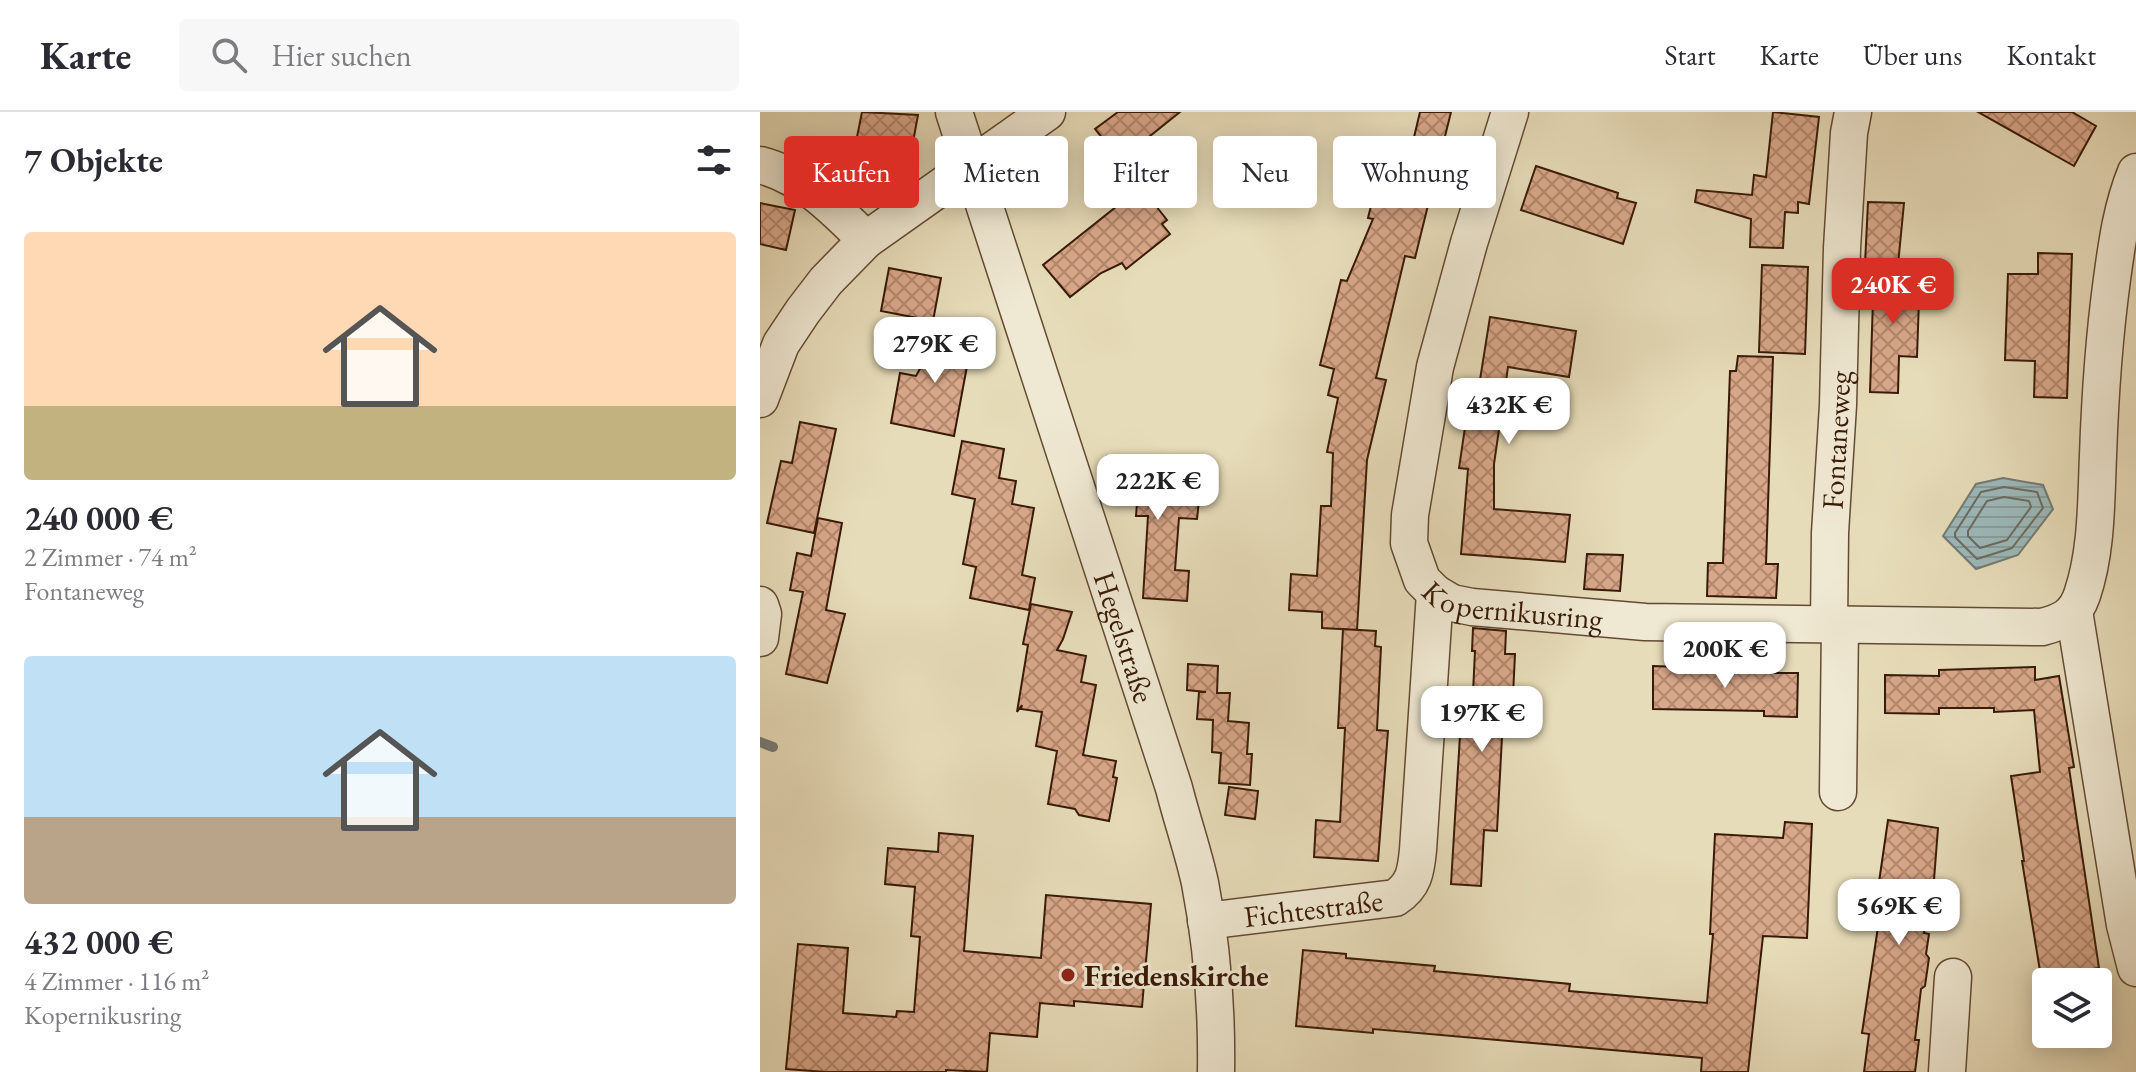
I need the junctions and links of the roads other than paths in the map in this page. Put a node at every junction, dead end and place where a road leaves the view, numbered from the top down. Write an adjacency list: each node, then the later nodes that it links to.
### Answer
1 (954, 112): 5 (street, Hegelstraße)
2 (1047, 112): 6 (street)
3 (1510, 112): 14 (street, Kopernikusring)
4 (1853, 112): 17 (street, Fontaneweg)
5 (961, 136)
6 (1014, 136)
7 (760, 165): 11 (street)
8 (2136, 172): 16 (street)
9 (935, 193): 11 (street)
10 (984, 208): 20 (street, Hegelstraße)
11 (866, 240): 12 (street)
12 (771, 338): 13 (street)
13 (760, 399)
14 (1435, 593): 17 (street, Kopernikusring); 20 (street, Fichtestraße)
15 (760, 605): 18 (street)
16 (2074, 611): 17 (street, Kopernikusring); 21 (street)
17 (1834, 625): 19 (street, Fontaneweg)
18 (760, 638)
19 (1838, 792)
20 (1206, 921): 23 (street, Hegelstraße)
21 (2136, 968)
22 (1953, 977): 24 (street)
23 (1216, 1072)
24 (1947, 1072)

